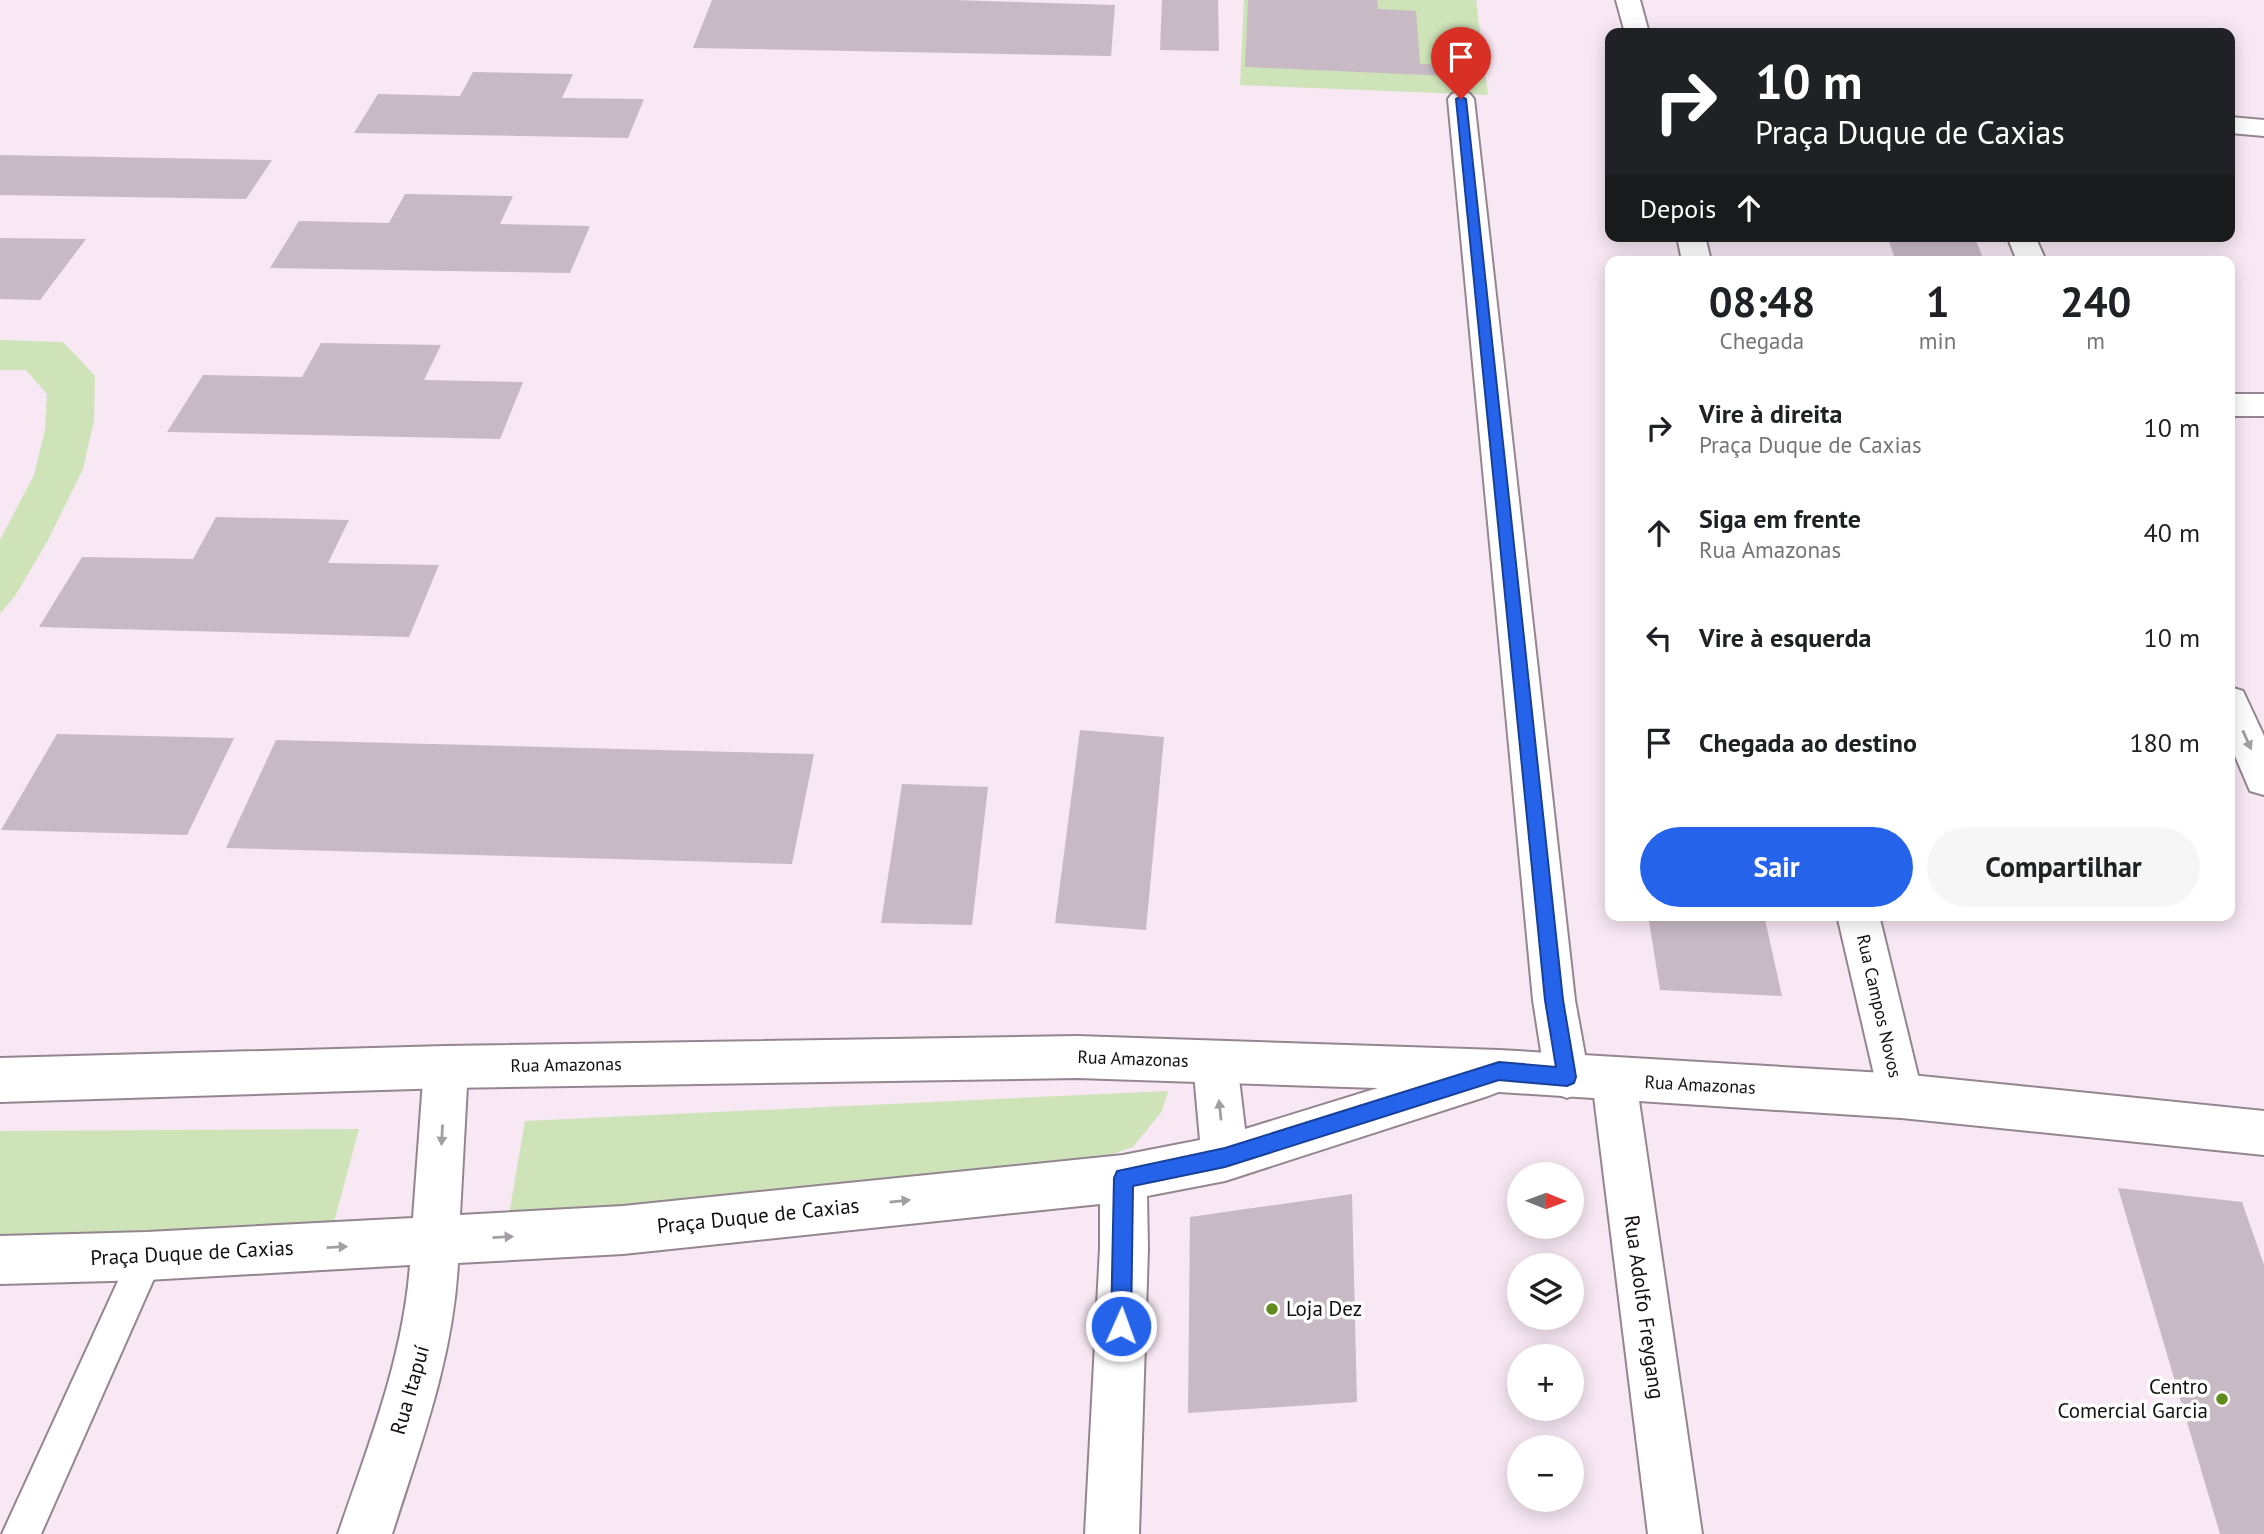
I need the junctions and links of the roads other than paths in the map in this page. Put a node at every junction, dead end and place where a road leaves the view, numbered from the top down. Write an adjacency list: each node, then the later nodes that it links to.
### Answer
1 (1628, 0): 2 (street)
2 (1635, 28)
3 (1461, 99): 14 (street)
4 (2235, 125): 5 (street)
5 (2264, 128)
6 (2235, 405): 7 (street)
7 (2264, 405)
8 (2235, 713): 9 (street, one-way to 9)
9 (2264, 779)
10 (1859, 921): 17 (street, Rua Campos Novos)
11 (1215, 1062): 12 (street, Rua Amazonas); 13 (street, Rua Amazonas); 19 (street, one-way to 11)
12 (446, 1067): 15 (street, Rua Amazonas); 21 (street, Rua Itapuí, one-way to 21)
13 (1499, 1071): 14 (street, Rua Amazonas); 19 (street, Praça Duque de Caxias)
14 (1567, 1077): 16 (street, Rua Amazonas)
15 (0, 1080)
16 (1614, 1080): 17 (street, Rua Amazonas); 27 (street, Rua Adolfo Freygang)
17 (1901, 1096): 18 (street, Rua Amazonas)
18 (2264, 1133)
19 (1225, 1158): 20 (street, Praça Duque de Caxias)
20 (1123, 1178): 21 (street, Praça Duque de Caxias, one-way to 20); 26 (street)
21 (435, 1241): 22 (street, Praça Duque de Caxias, one-way to 21); 25 (street, Rua Itapuí)
22 (148, 1256): 23 (street, Praça Duque de Caxias); 24 (lane)
23 (0, 1260)
24 (21, 1534)
25 (366, 1534)
26 (1112, 1534)
27 (1675, 1534)

